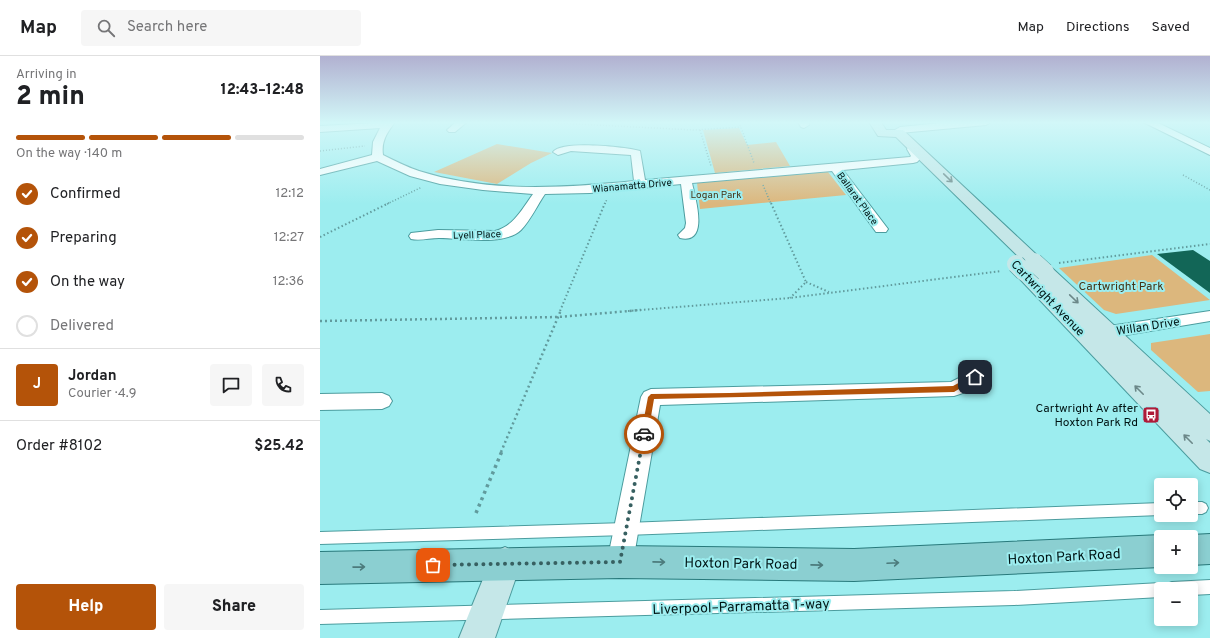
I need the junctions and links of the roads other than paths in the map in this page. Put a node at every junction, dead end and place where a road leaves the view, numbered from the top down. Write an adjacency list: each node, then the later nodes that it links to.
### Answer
1 (567, 149): 5 (street)
2 (593, 149): 10 (street)
3 (909, 149): 6 (street, Cartwright Avenue)
4 (377, 151): 8 (street); 11 (street, Wianamatta Drive)
5 (558, 152)
6 (913, 154): 7 (street, Wianamatta Drive); 16 (street, Cartwright Avenue)
7 (836, 168): 9 (street, Wianamatta Drive); 12 (street, Ballarat Place)
8 (320, 172)
9 (686, 181): 10 (street, Wianamatta Drive); 13 (street)
10 (640, 184): 11 (street, Wianamatta Drive)
11 (541, 191): 14 (street, Lyell Place)
12 (881, 229)
13 (686, 234)
14 (416, 236)
15 (1210, 316): 16 (street, Willan Drive)
16 (1096, 334): 20 (street, Cartwright Avenue); 21 (street, Cartwright Avenue, one-way to 16)
17 (975, 377): 23 (street)
18 (382, 401): 19 (street)
19 (320, 402)
20 (1210, 430)
21 (1210, 461)
22 (1154, 509): 23 (lane)
23 (626, 529): 24 (lane); 28 (street)
24 (320, 538)
25 (1210, 549): 26 (main road)
26 (1198, 550)
27 (1154, 551): 28 (main road, Hoxton Park Road, one-way to 27)
28 (620, 562): 29 (main road, Hoxton Park Road)
29 (505, 563): 30 (main road, Hoxton Park Road, one-way to 29); 35 (street)
30 (320, 568)
31 (1210, 587): 32 (lane)
32 (1198, 588)
33 (1154, 590): 35 (lane, Liverpool–Parramatta T-way)
34 (320, 617): 35 (lane, Liverpool–Parramatta T-way)
35 (482, 626)

